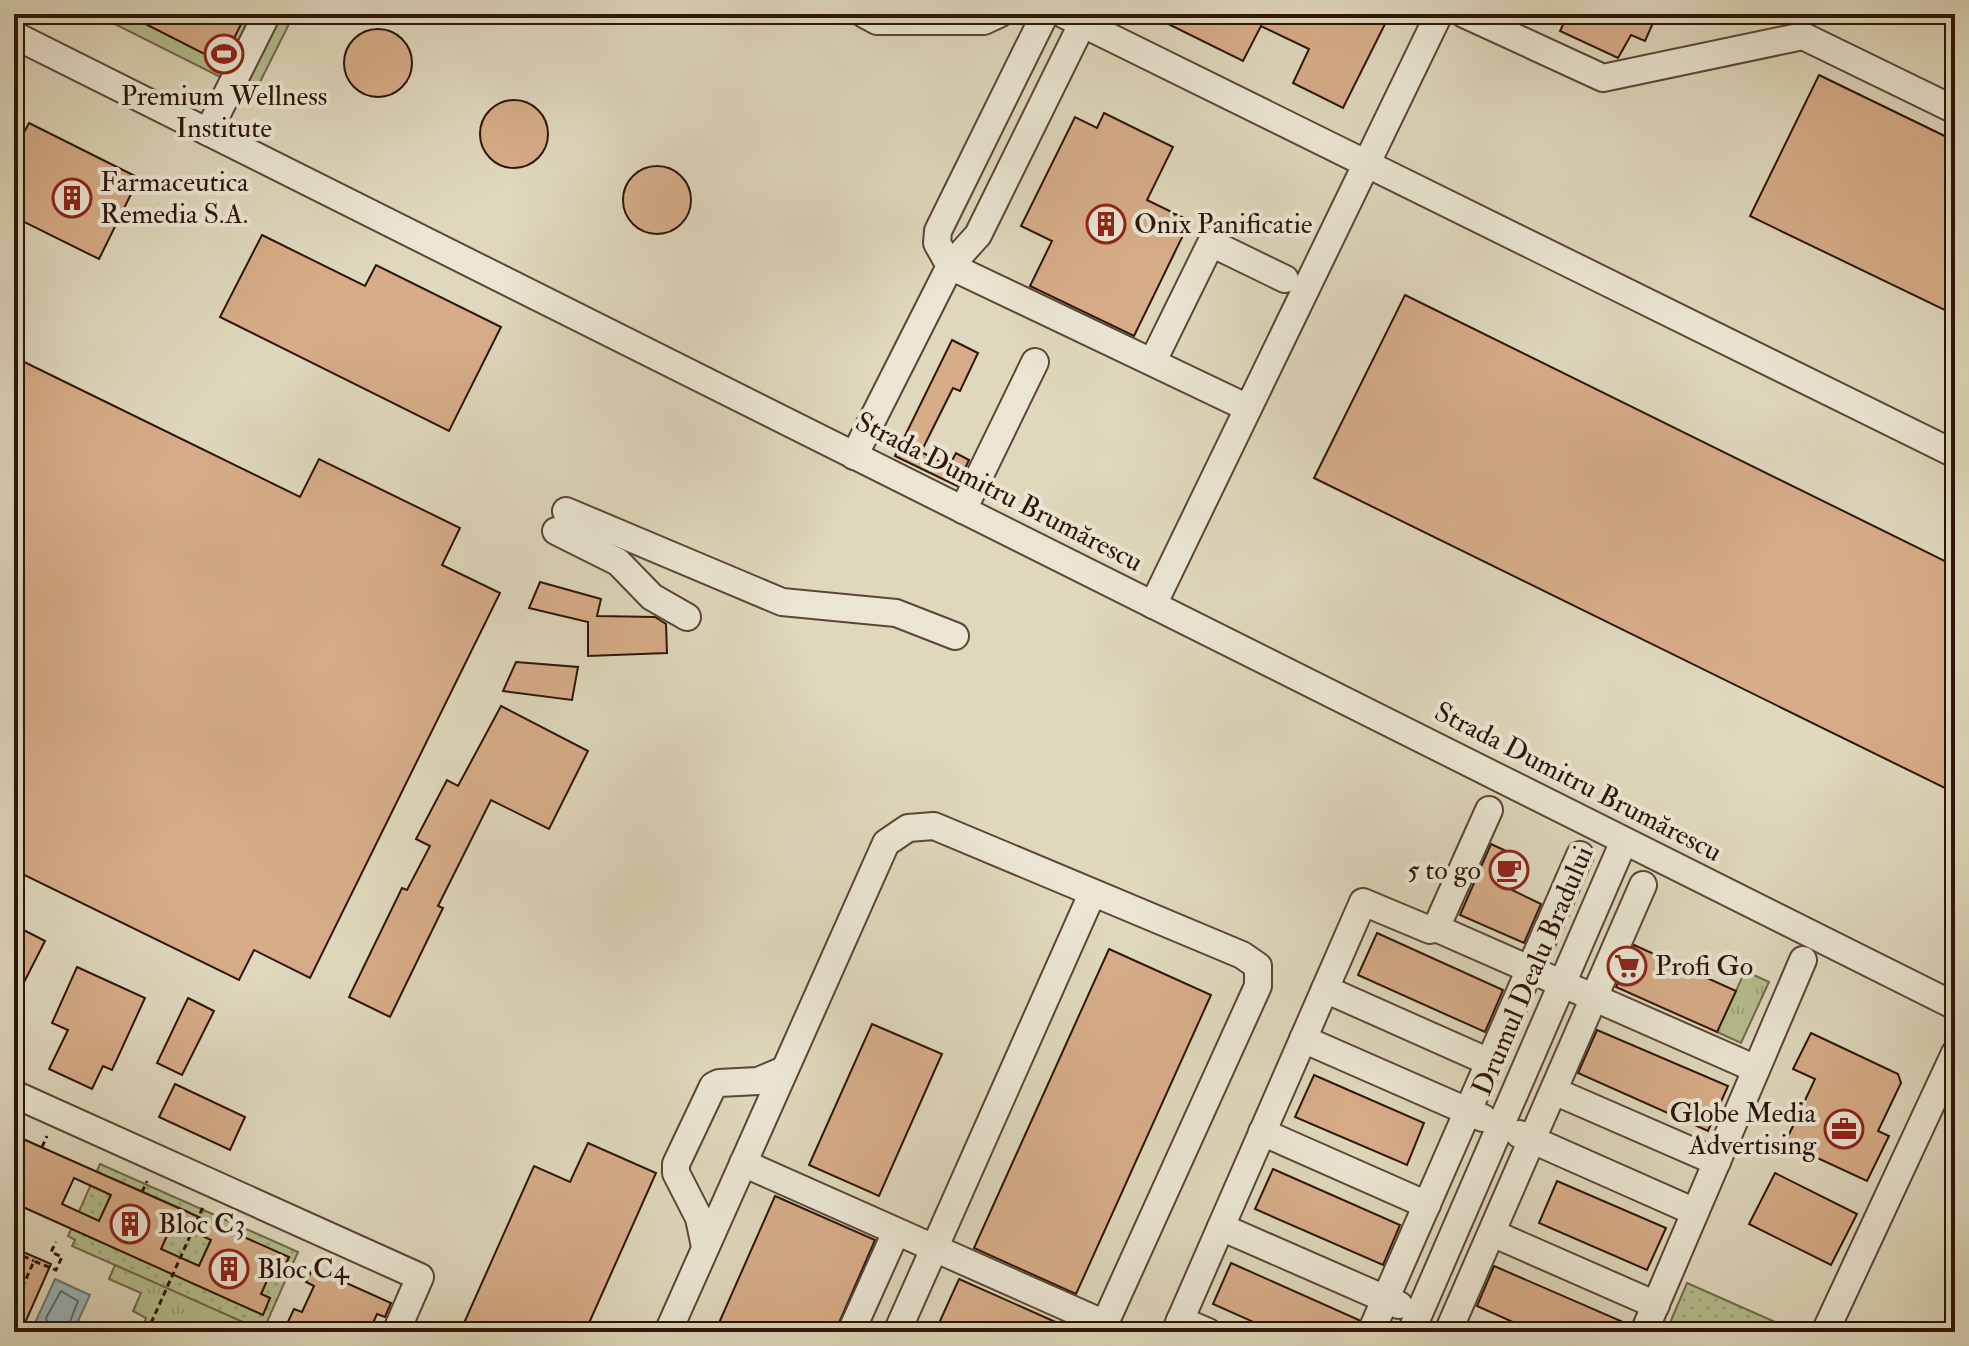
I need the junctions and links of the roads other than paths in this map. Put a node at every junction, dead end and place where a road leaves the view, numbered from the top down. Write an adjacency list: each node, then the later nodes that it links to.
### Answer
1 (267, 14): 10 (street)
2 (864, 14): 3 (street)
3 (999, 14)
4 (1045, 14): 12 (street)
5 (1439, 14): 11 (street)
6 (1464, 14): 9 (street)
7 (1078, 17): 11 (street); 12 (street)
8 (14, 35): 10 (street, Strada Dumitru Brumărescu)
9 (1955, 110)
10 (208, 132): 18 (street, Strada Dumitru Brumărescu)
11 (1365, 165): 16 (street); 17 (street)
12 (950, 266): 14 (street); 18 (street)
13 (1285, 279): 14 (street)
14 (1153, 361): 16 (street)
15 (1035, 362): 19 (street)
16 (1248, 408): 20 (street)
17 (1955, 454)
18 (854, 456): 19 (street, Strada Dumitru Brumărescu)
19 (963, 510): 20 (street, Strada Dumitru Brumărescu)
20 (1153, 605): 24 (street, Strada Dumitru Brumărescu)
21 (687, 617): 22 (street)
22 (955, 636)
23 (1489, 810): 28 (street)
24 (1624, 841): 31 (street, Drumul Dealu Bradului); 34 (street, Strada Dumitru Brumărescu)
25 (1580, 855): 30 (street, Drumul Dealu Bradului)
26 (1643, 885): 33 (street)
27 (1092, 894): 39 (street); 54 (street); 59 (street)
28 (1436, 928): 30 (street); 32 (street)
29 (1803, 960): 38 (street)
30 (1530, 969): 31 (street); 37 (street, Drumul Dealu Bradului)
31 (1563, 984): 33 (street); 43 (street, Drumul Dealu Bradului)
32 (1325, 989): 35 (street); 37 (street)
33 (1594, 998): 38 (street); 40 (street)
34 (1955, 1006)
35 (1303, 1039): 42 (street, Drumul Dealu Bradului); 44 (street)
36 (1953, 1061): 68 (street)
37 (1489, 1062): 42 (street, Drumul Dealu Bradului)
38 (1756, 1069): 46 (street)
39 (784, 1070): 47 (street); 53 (street)
40 (1554, 1091): 45 (street); 46 (street)
41 (14, 1094): 61 (street)
42 (1468, 1111): 43 (street, Drumul Dealu Bradului); 48 (street, Drumul Dealu Bradului)
43 (1501, 1126): 45 (street); 57 (street, Drumul Dealu Bradului)
44 (1262, 1132): 48 (street); 50 (street)
45 (1532, 1140): 49 (street); 52 (street)
46 (1717, 1162): 49 (street)
47 (743, 1163): 51 (street); 53 (street)
48 (1427, 1205): 55 (street, Drumul Dealu Bradului)
49 (1695, 1212): 56 (street)
50 (1221, 1227): 55 (street); 58 (street)
51 (896, 1232): 54 (street); 63 (street)
52 (1492, 1233): 56 (street); 60 (street)
53 (705, 1247): 62 (street)
54 (934, 1249): 59 (street); 64 (street)
55 (1386, 1299): 57 (street); 66 (street, Drumul Dealu Bradului)
56 (1656, 1305): 67 (street)
57 (1415, 1323): 60 (street)
58 (1178, 1326): 65 (street)
59 (1103, 1328)
60 (1453, 1330)
61 (396, 1332)
62 (668, 1332)
63 (851, 1332)
64 (897, 1332)
65 (1208, 1332)
66 (1371, 1332)
67 (1644, 1332)
68 (1825, 1332)

